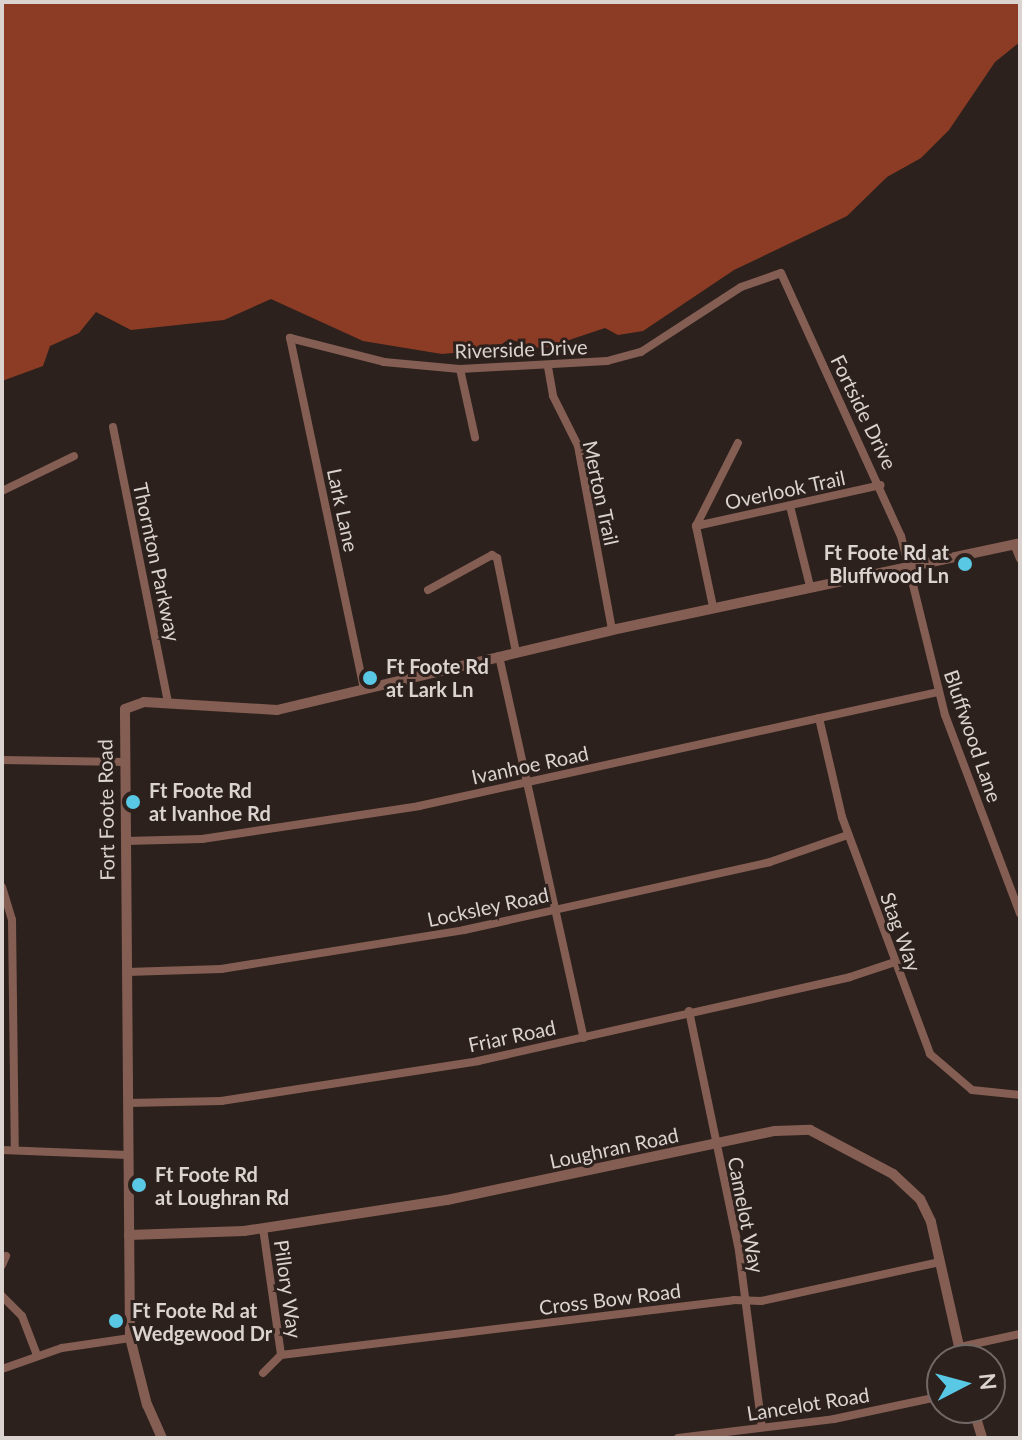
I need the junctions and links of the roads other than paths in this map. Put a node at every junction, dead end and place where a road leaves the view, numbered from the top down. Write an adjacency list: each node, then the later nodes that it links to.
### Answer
1 (781, 273): 3 (street, Riverside Drive); 9 (street, Fortside Drive)
2 (290, 338): 4 (street, Riverside Drive); 22 (street, Lark Lane)
3 (548, 367): 4 (street, Riverside Drive); 19 (street, Merton Trail)
4 (460, 369): 6 (street)
5 (113, 427): 24 (street, Thornton Parkway)
6 (475, 437)
7 (738, 443): 12 (street)
8 (74, 456): 10 (street)
9 (881, 485): 11 (street, Overlook Trail); 15 (street, Fortside Drive)
10 (2, 491)
11 (790, 506): 12 (street, Overlook Trail); 16 (street)
12 (696, 526): 18 (street)
13 (1017, 544): 14 (street); 15 (street, Fort Foote Road)
14 (1020, 559)
15 (910, 566): 16 (street, Fort Foote Road); 23 (street, Bluffwood Lane)
16 (810, 586): 18 (street, Fort Foote Road)
17 (428, 590): 20 (street)
18 (713, 607): 19 (street, Fort Foote Road)
19 (612, 630): 20 (street, Fort Foote Road)
20 (516, 652): 21 (street, Fort Foote Road)
21 (499, 656): 22 (street, Fort Foote Road); 28 (street)
22 (364, 689): 24 (street, Fort Foote Road)
23 (938, 692): 25 (street, Ivanhoe Road); 33 (street, Bluffwood Lane)
24 (168, 703): 27 (street, Fort Foote Road)
25 (819, 718): 28 (street, Ivanhoe Road); 29 (street, Stag Way)
26 (2, 760): 27 (street)
27 (124, 762): 30 (street, Fort Foote Road)
28 (527, 782): 30 (street, Ivanhoe Road); 32 (street)
29 (848, 835): 32 (street, Locksley Road); 34 (street, Stag Way)
30 (126, 841): 35 (street, Fort Foote Road)
31 (2, 887): 37 (street)
32 (555, 910): 35 (street, Locksley Road); 39 (street)
33 (1020, 913)
34 (895, 962): 38 (street, Friar Road); 40 (street, Stag Way)
35 (127, 972): 41 (street, Fort Foote Road)
36 (2, 981): 37 (street)
37 (13, 981): 44 (street)
38 (689, 1011): 39 (street, Friar Road); 42 (street, Camelot Way)
39 (584, 1038): 41 (street, Friar Road)
40 (1020, 1095)
41 (128, 1103): 45 (street, Fort Foote Road)
42 (715, 1144): 46 (street, Loughran Road); 48 (street, Loughran Road); 50 (street, Camelot Way)
43 (2, 1150): 44 (street)
44 (15, 1150): 45 (street)
45 (128, 1155): 47 (street, Fort Foote Road)
46 (263, 1228): 47 (street, Loughran Road); 56 (street, Pillory Way)
47 (129, 1235): 52 (street, Fort Foote Road)
48 (940, 1262): 50 (street, Cross Bow Road); 53 (street, Loughran Road)
49 (2, 1296): 55 (street)
50 (745, 1301): 56 (street, Cross Bow Road); 60 (street, Camelot Way)
51 (1020, 1334): 54 (street)
52 (130, 1338): 55 (street); 61 (street, Fort Foote Road)
53 (959, 1344)
54 (974, 1344)
55 (37, 1355): 57 (street)
56 (281, 1355): 58 (street)
57 (2, 1369)
58 (263, 1373)
59 (926, 1399): 60 (street, Lancelot Road)
60 (762, 1427): 62 (street, Lancelot Road)
61 (162, 1438)
62 (678, 1438)

